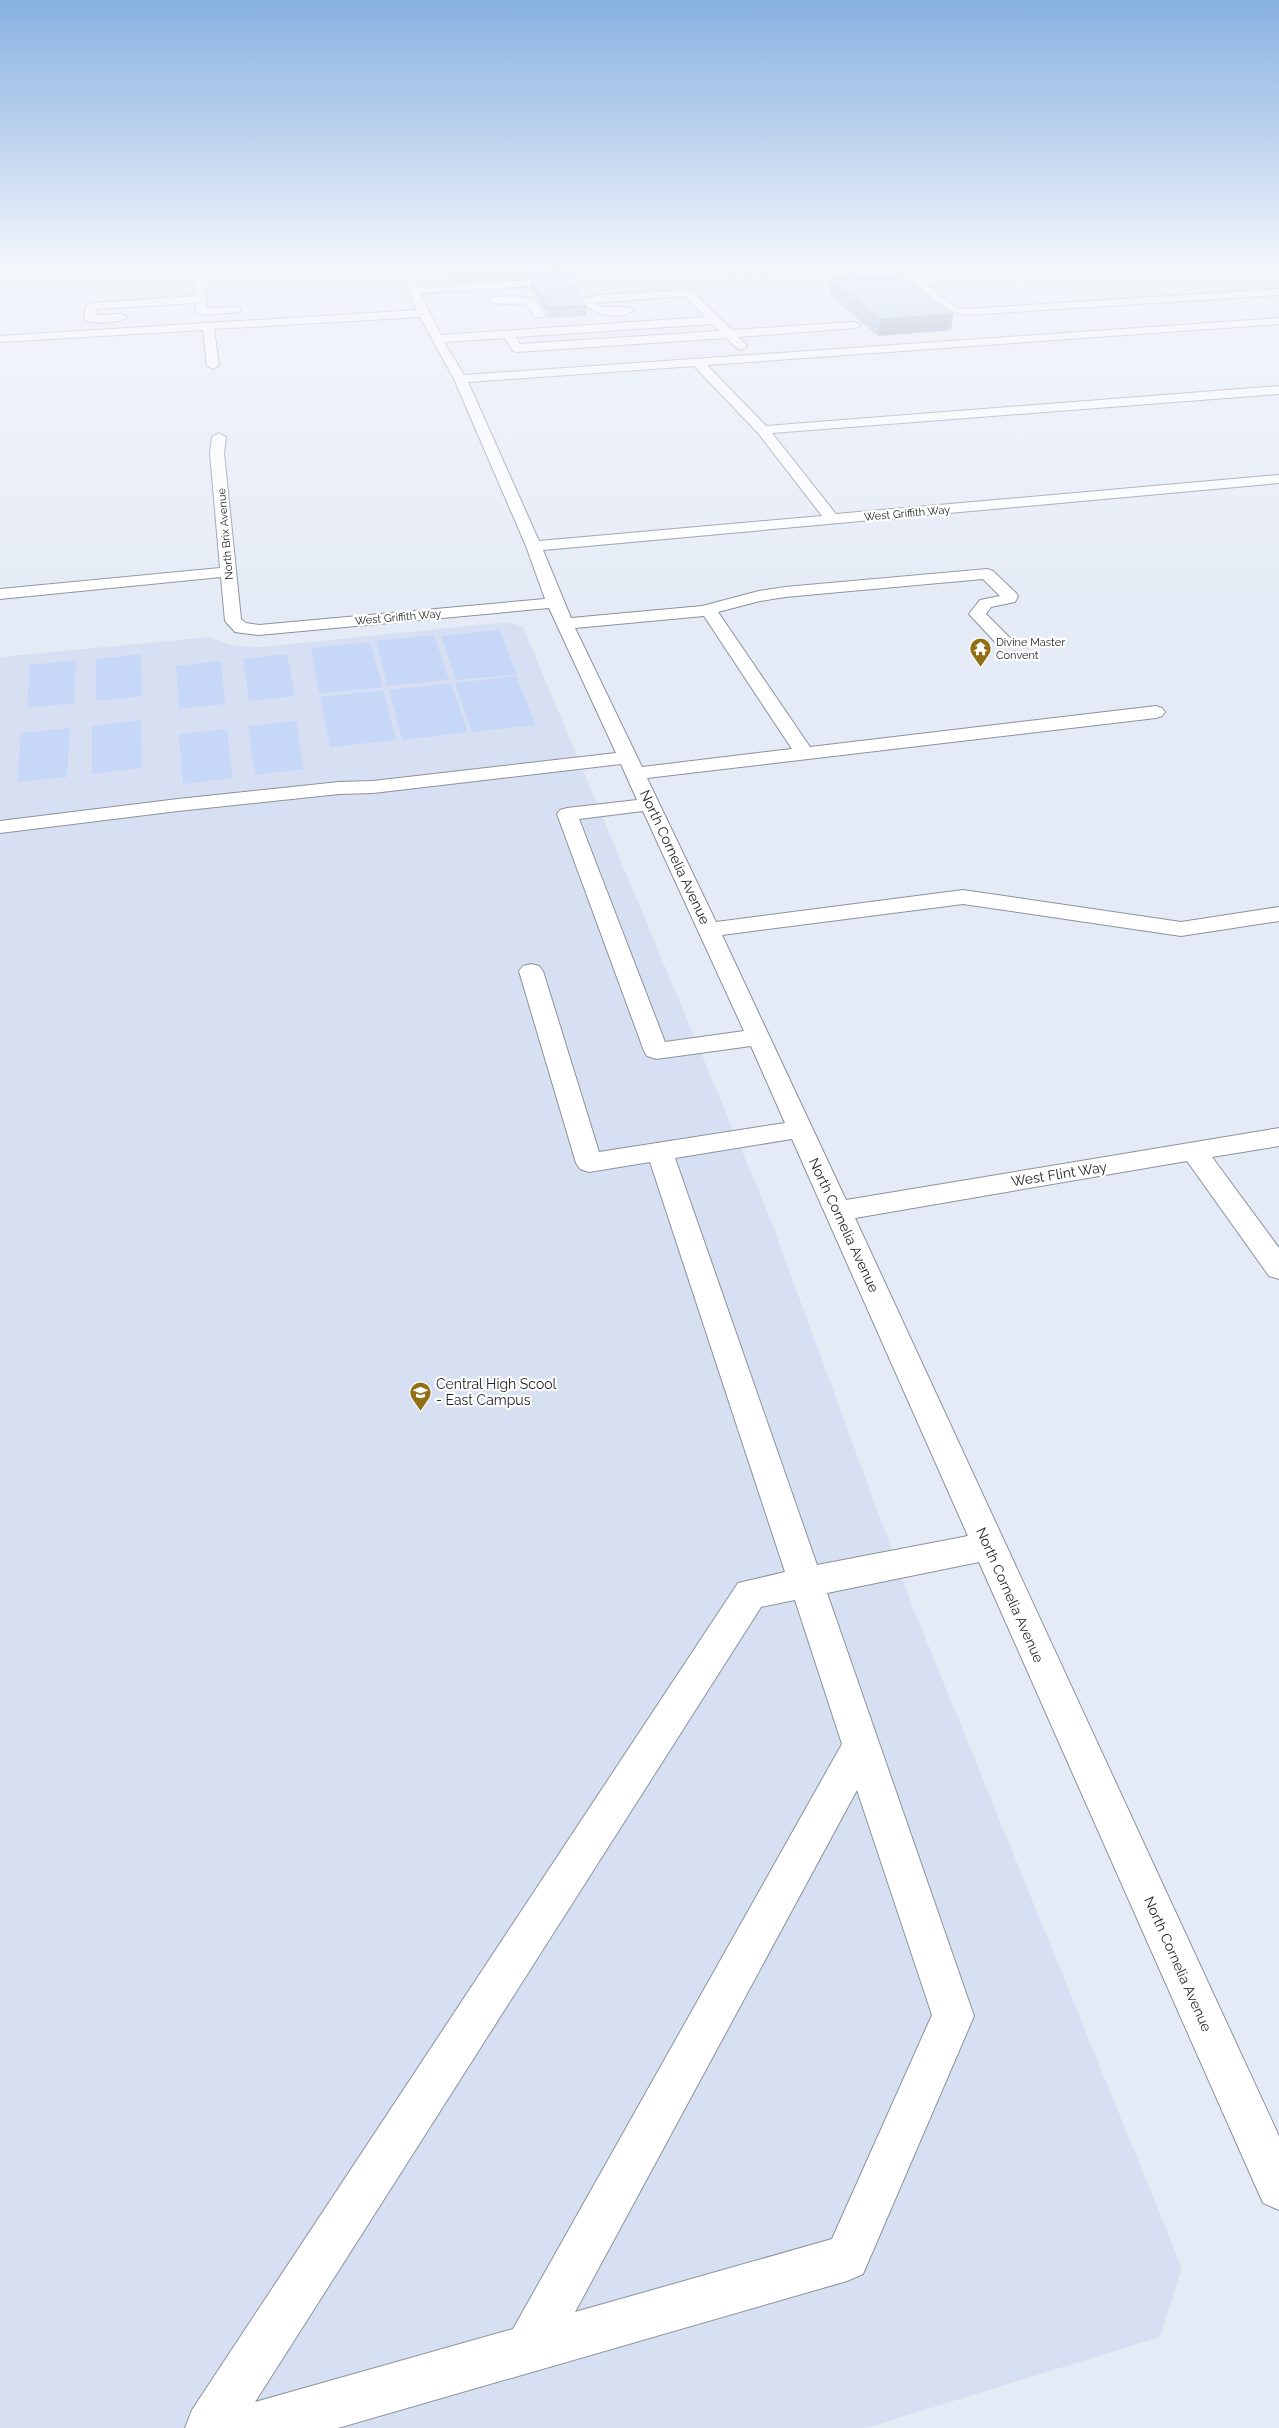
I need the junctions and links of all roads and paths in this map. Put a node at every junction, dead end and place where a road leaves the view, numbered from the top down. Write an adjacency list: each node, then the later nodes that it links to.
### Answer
1 (461, 380): 8 (street, North Cornelia Avenue)
2 (716, 380): 4 (street)
3 (1279, 390): 4 (street)
4 (763, 430): 7 (street)
5 (219, 437): 9 (street, North Brix Avenue)
6 (1279, 479): 7 (street, West Griffith Way)
7 (832, 520): 8 (street, West Griffith Way)
8 (534, 546): 11 (street, North Cornelia Avenue)
9 (228, 572): 10 (street); 14 (street, North Brix Avenue)
10 (0, 594)
11 (555, 603): 13 (street, North Cornelia Avenue); 14 (street, West Griffith Way)
12 (704, 611): 13 (street); 15 (street); 17 (street)
13 (565, 624): 18 (street, North Cornelia Avenue)
14 (241, 628)
15 (1002, 639)
16 (1156, 712): 17 (street)
17 (800, 754): 18 (street)
18 (632, 765): 19 (street, North Cornelia Avenue); 20 (street)
19 (650, 804): 22 (street, North Cornelia Avenue); 24 (street)
20 (0, 827)
21 (1279, 914): 22 (street)
22 (709, 930): 24 (street, North Cornelia Avenue)
23 (531, 971): 27 (street)
24 (759, 1037): 25 (street, North Cornelia Avenue)
25 (800, 1129): 27 (street); 29 (street, North Cornelia Avenue)
26 (1279, 1137): 28 (street, West Flint Way)
27 (660, 1152): 32 (street)
28 (1194, 1152): 29 (street, West Flint Way); 30 (street)
29 (838, 1211): 31 (street, North Cornelia Avenue)
30 (1279, 1269)
31 (988, 1546): 32 (street); 34 (street, North Cornelia Avenue)
32 (807, 1582): 33 (street); 36 (street)
33 (862, 1745): 35 (street); 35 (street)
34 (1279, 2187)
35 (528, 2350): 37 (street)
36 (210, 2428)
37 (252, 2428)

